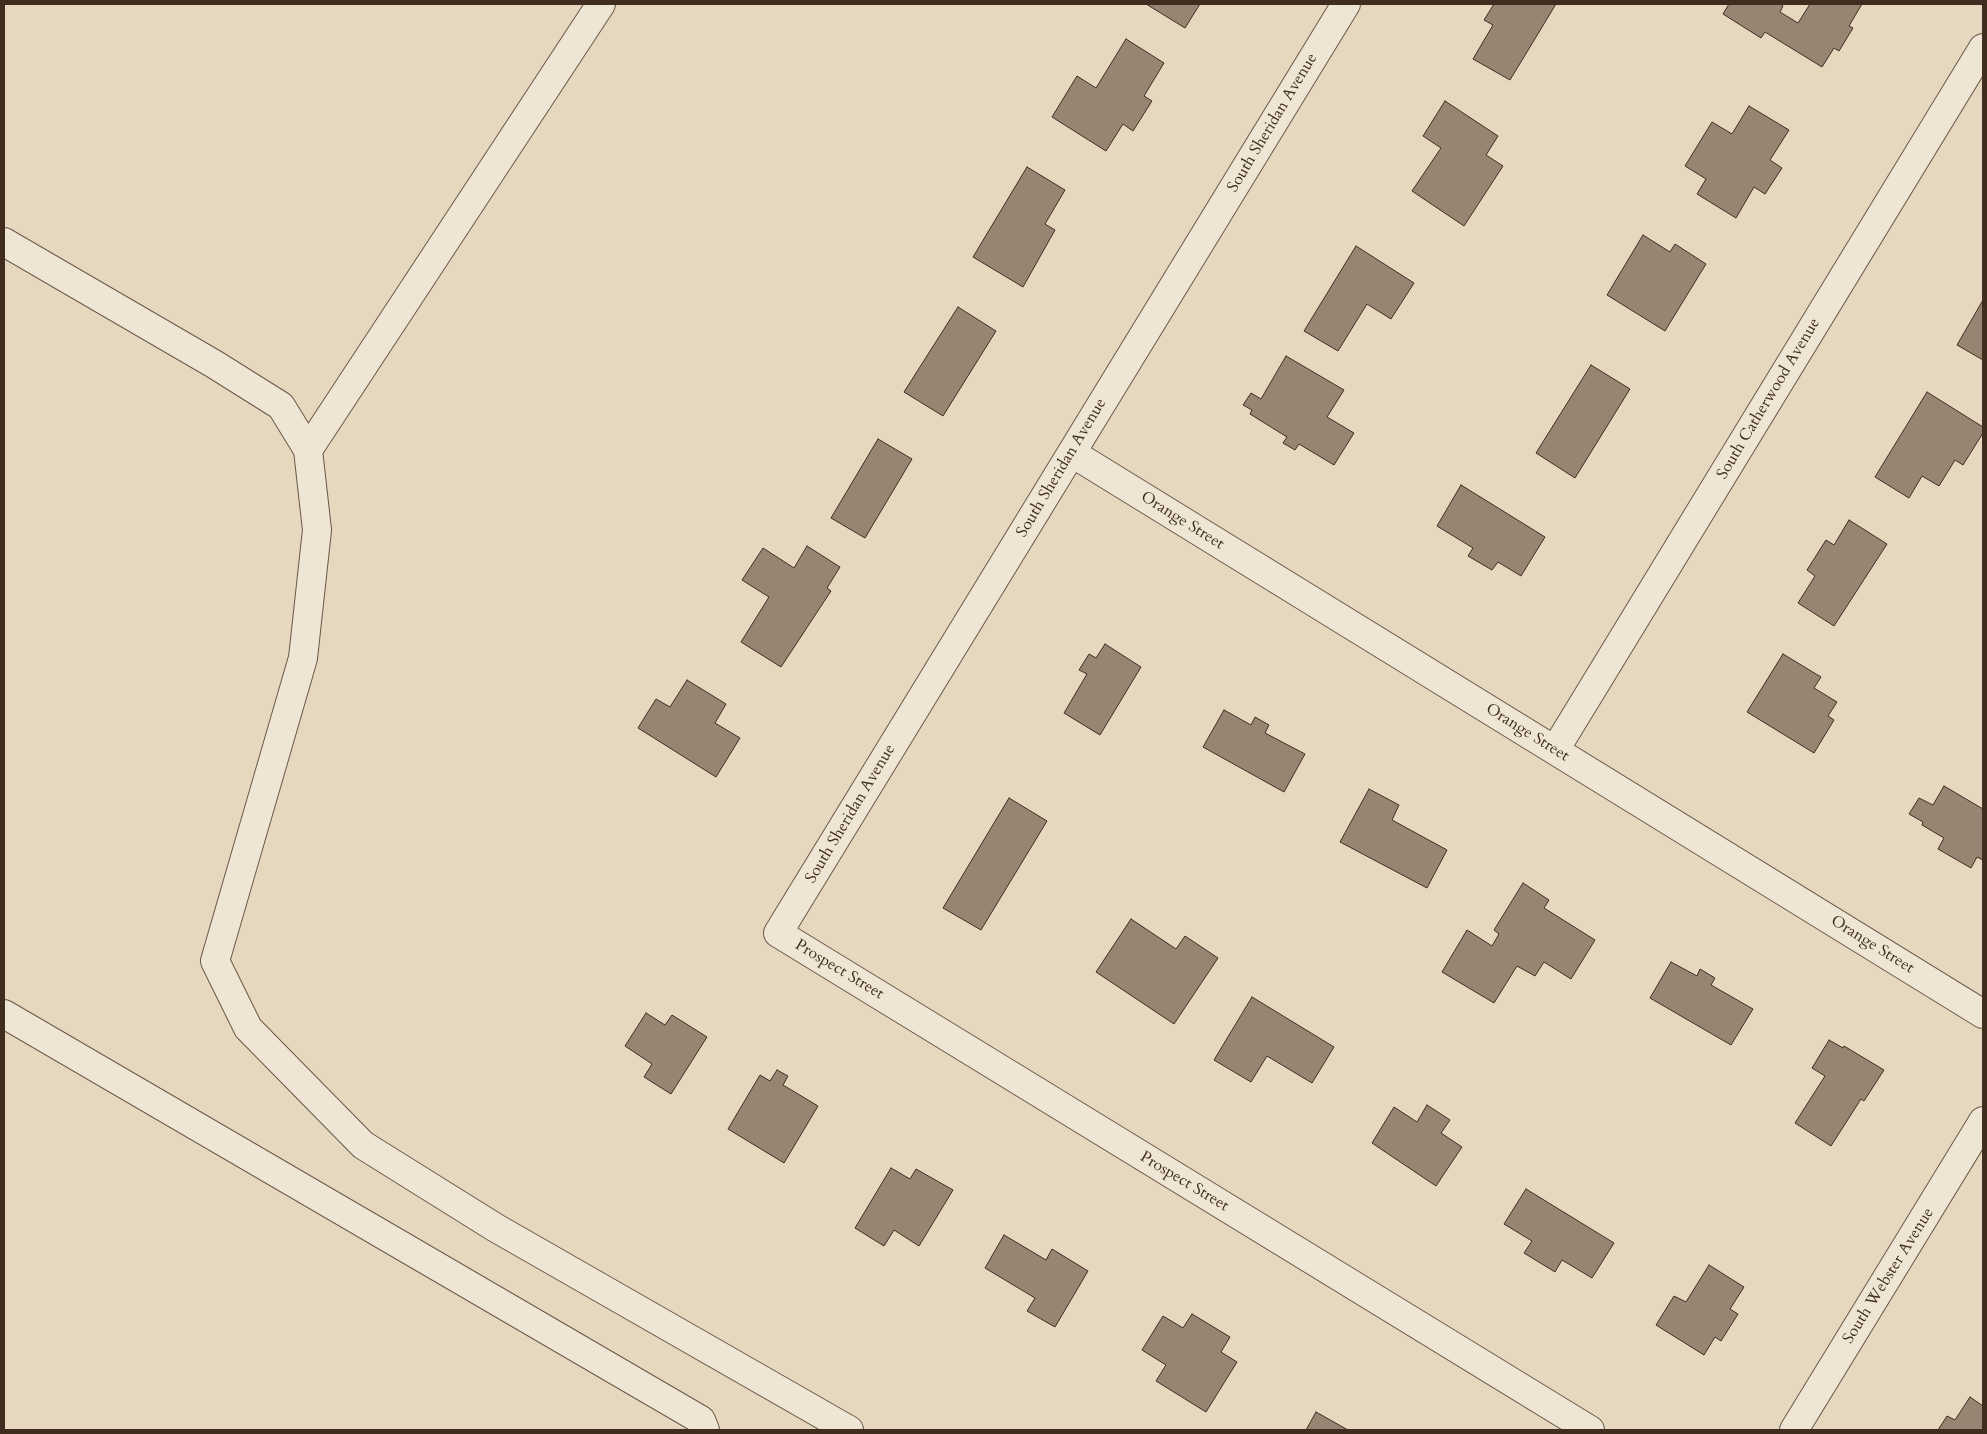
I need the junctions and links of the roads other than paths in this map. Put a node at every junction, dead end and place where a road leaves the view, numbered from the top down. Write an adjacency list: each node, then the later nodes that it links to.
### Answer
1 (600, 4): 5 (street)
2 (1346, 4): 6 (street, South Sheridan Avenue)
3 (1983, 48): 7 (street, South Catherwood Avenue)
4 (4, 242): 5 (street)
5 (308, 450): 13 (street)
6 (1072, 453): 7 (street, Orange Street); 8 (street, South Sheridan Avenue)
7 (1555, 750): 10 (street, Orange Street)
8 (778, 933): 14 (street, Prospect Street)
9 (4, 1014): 12 (street)
10 (1983, 1014)
11 (1983, 1121): 15 (street, South Webster Avenue)
12 (705, 1430)
13 (849, 1430)
14 (1590, 1430)
15 (1794, 1430)

